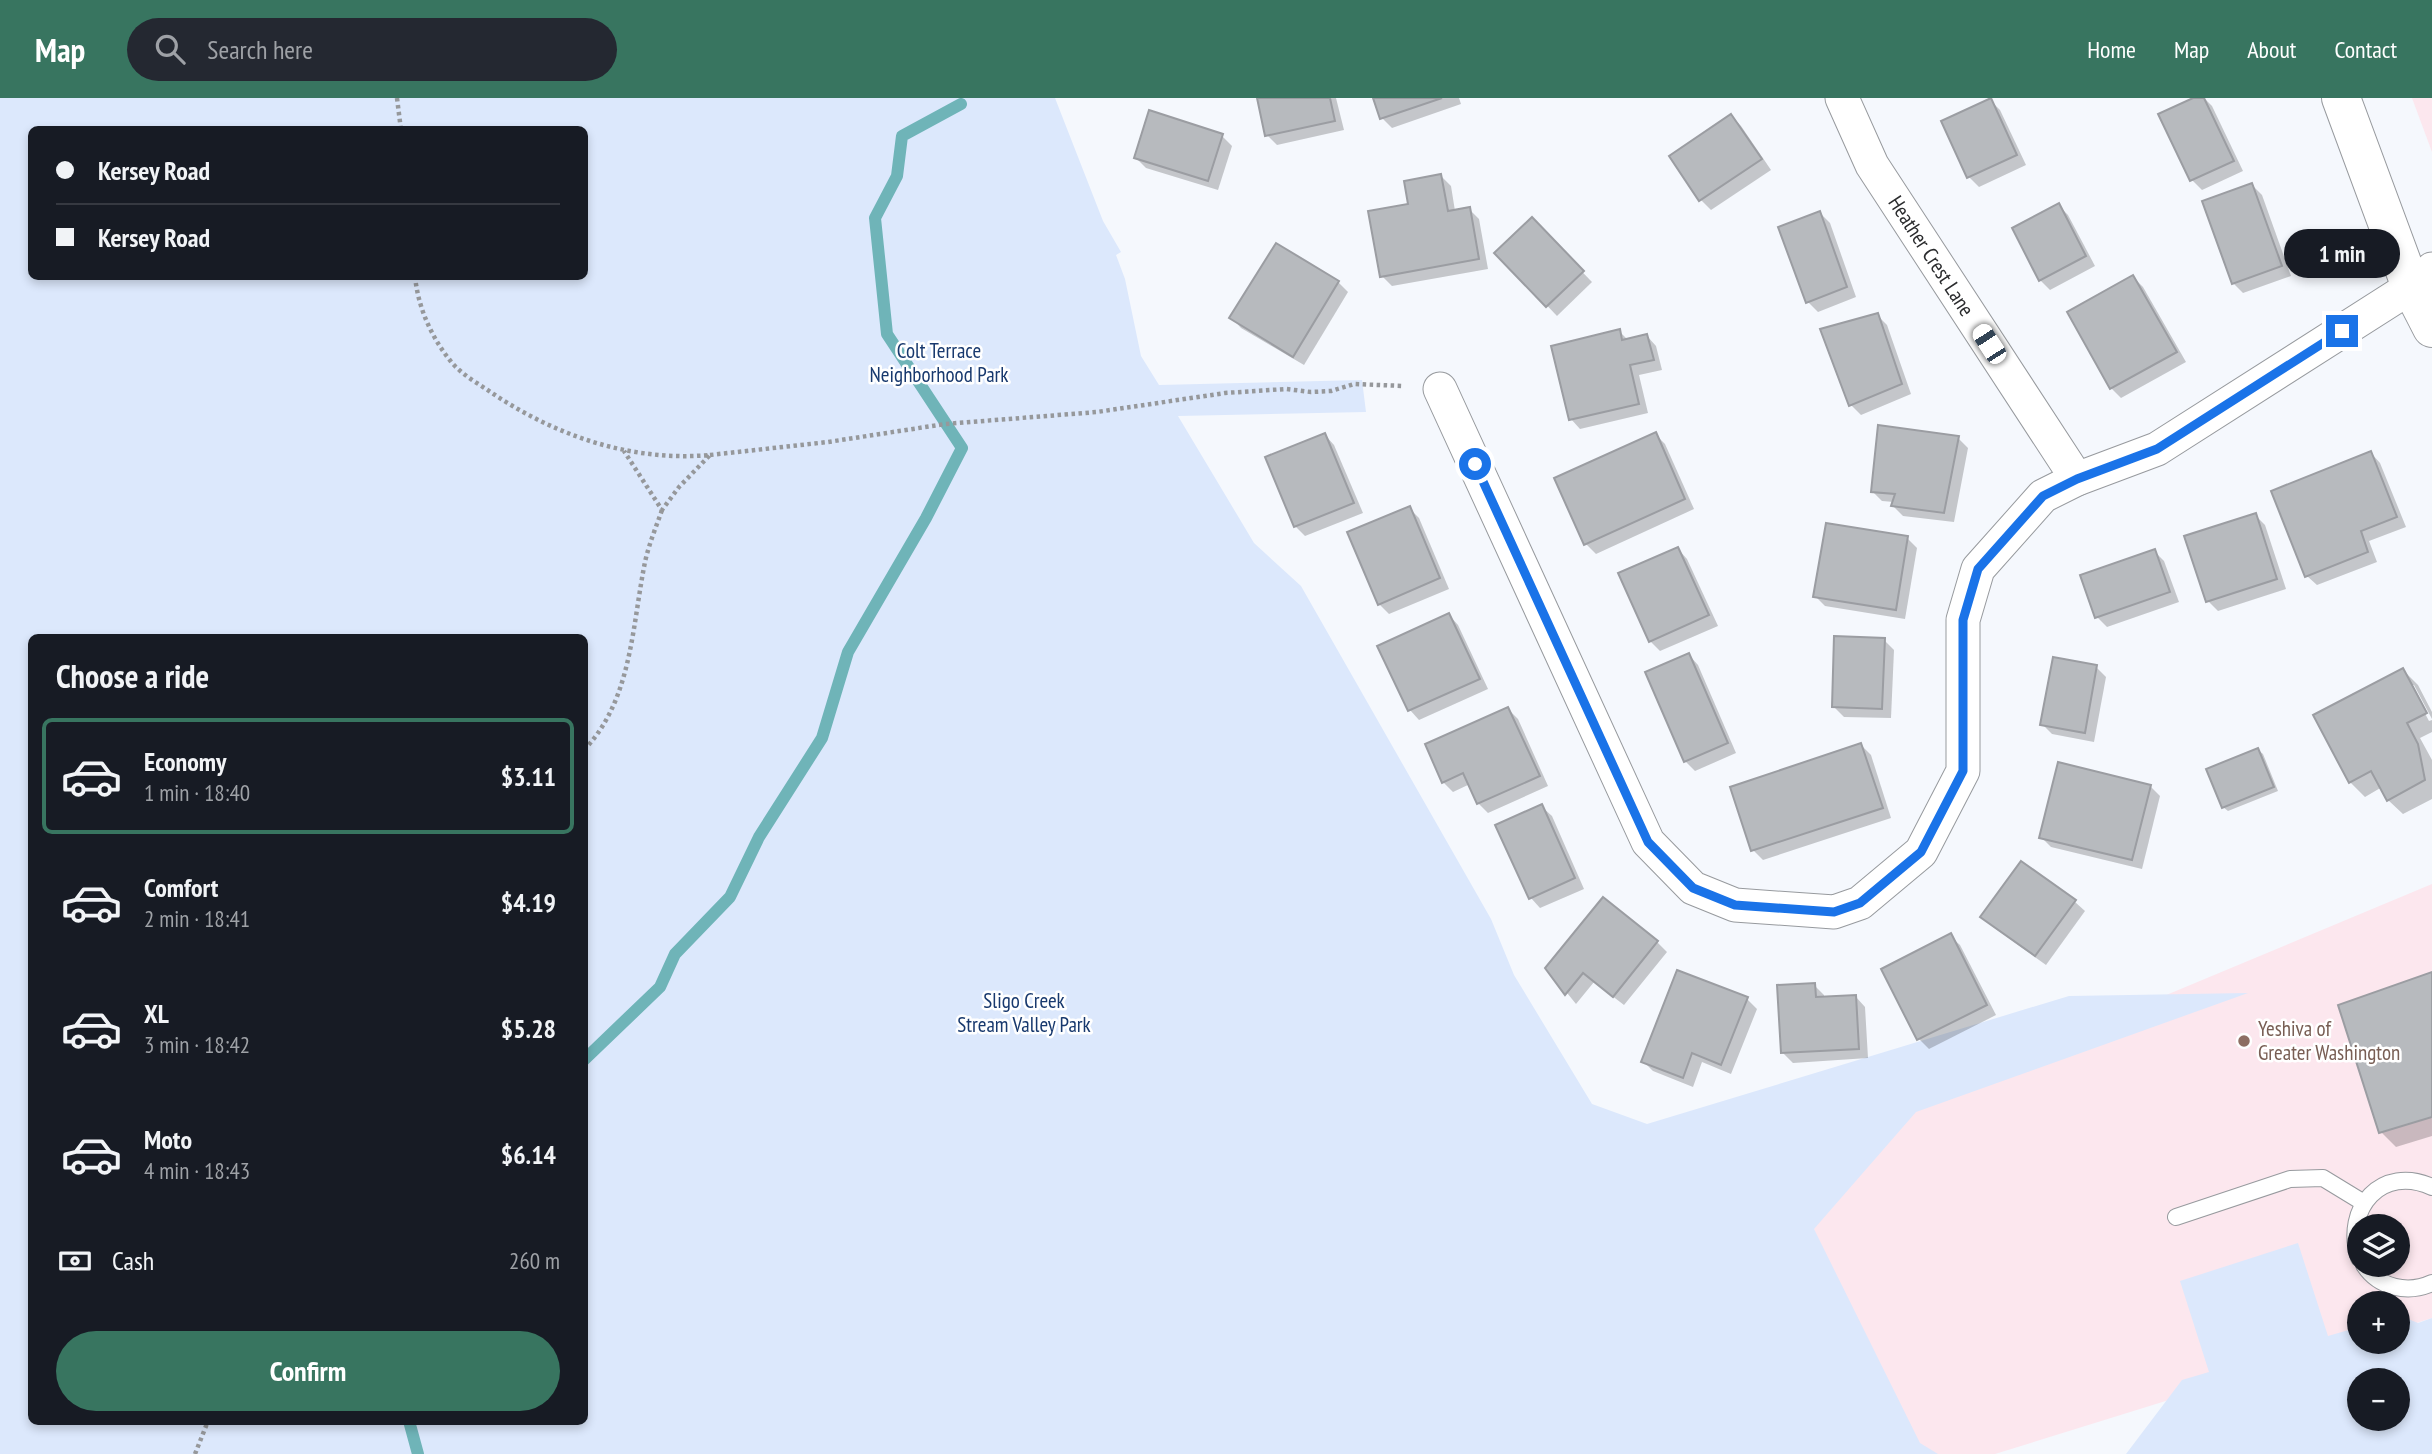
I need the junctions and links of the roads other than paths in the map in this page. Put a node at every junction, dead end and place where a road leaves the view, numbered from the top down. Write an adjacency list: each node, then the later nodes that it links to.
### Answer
1 (1842, 98): 6 (street, Heather Crest Lane)
2 (2341, 98): 3 (street)
3 (2422, 278): 4 (street); 6 (street)
4 (2432, 328)
5 (1440, 389): 6 (street)
6 (2077, 479)
7 (2432, 1187): 8 (lane)
8 (2364, 1203): 9 (lane); 10 (lane)
9 (2359, 1214)
10 (2176, 1217)
11 (2374, 1277): 12 (lane)
12 (2432, 1283)

